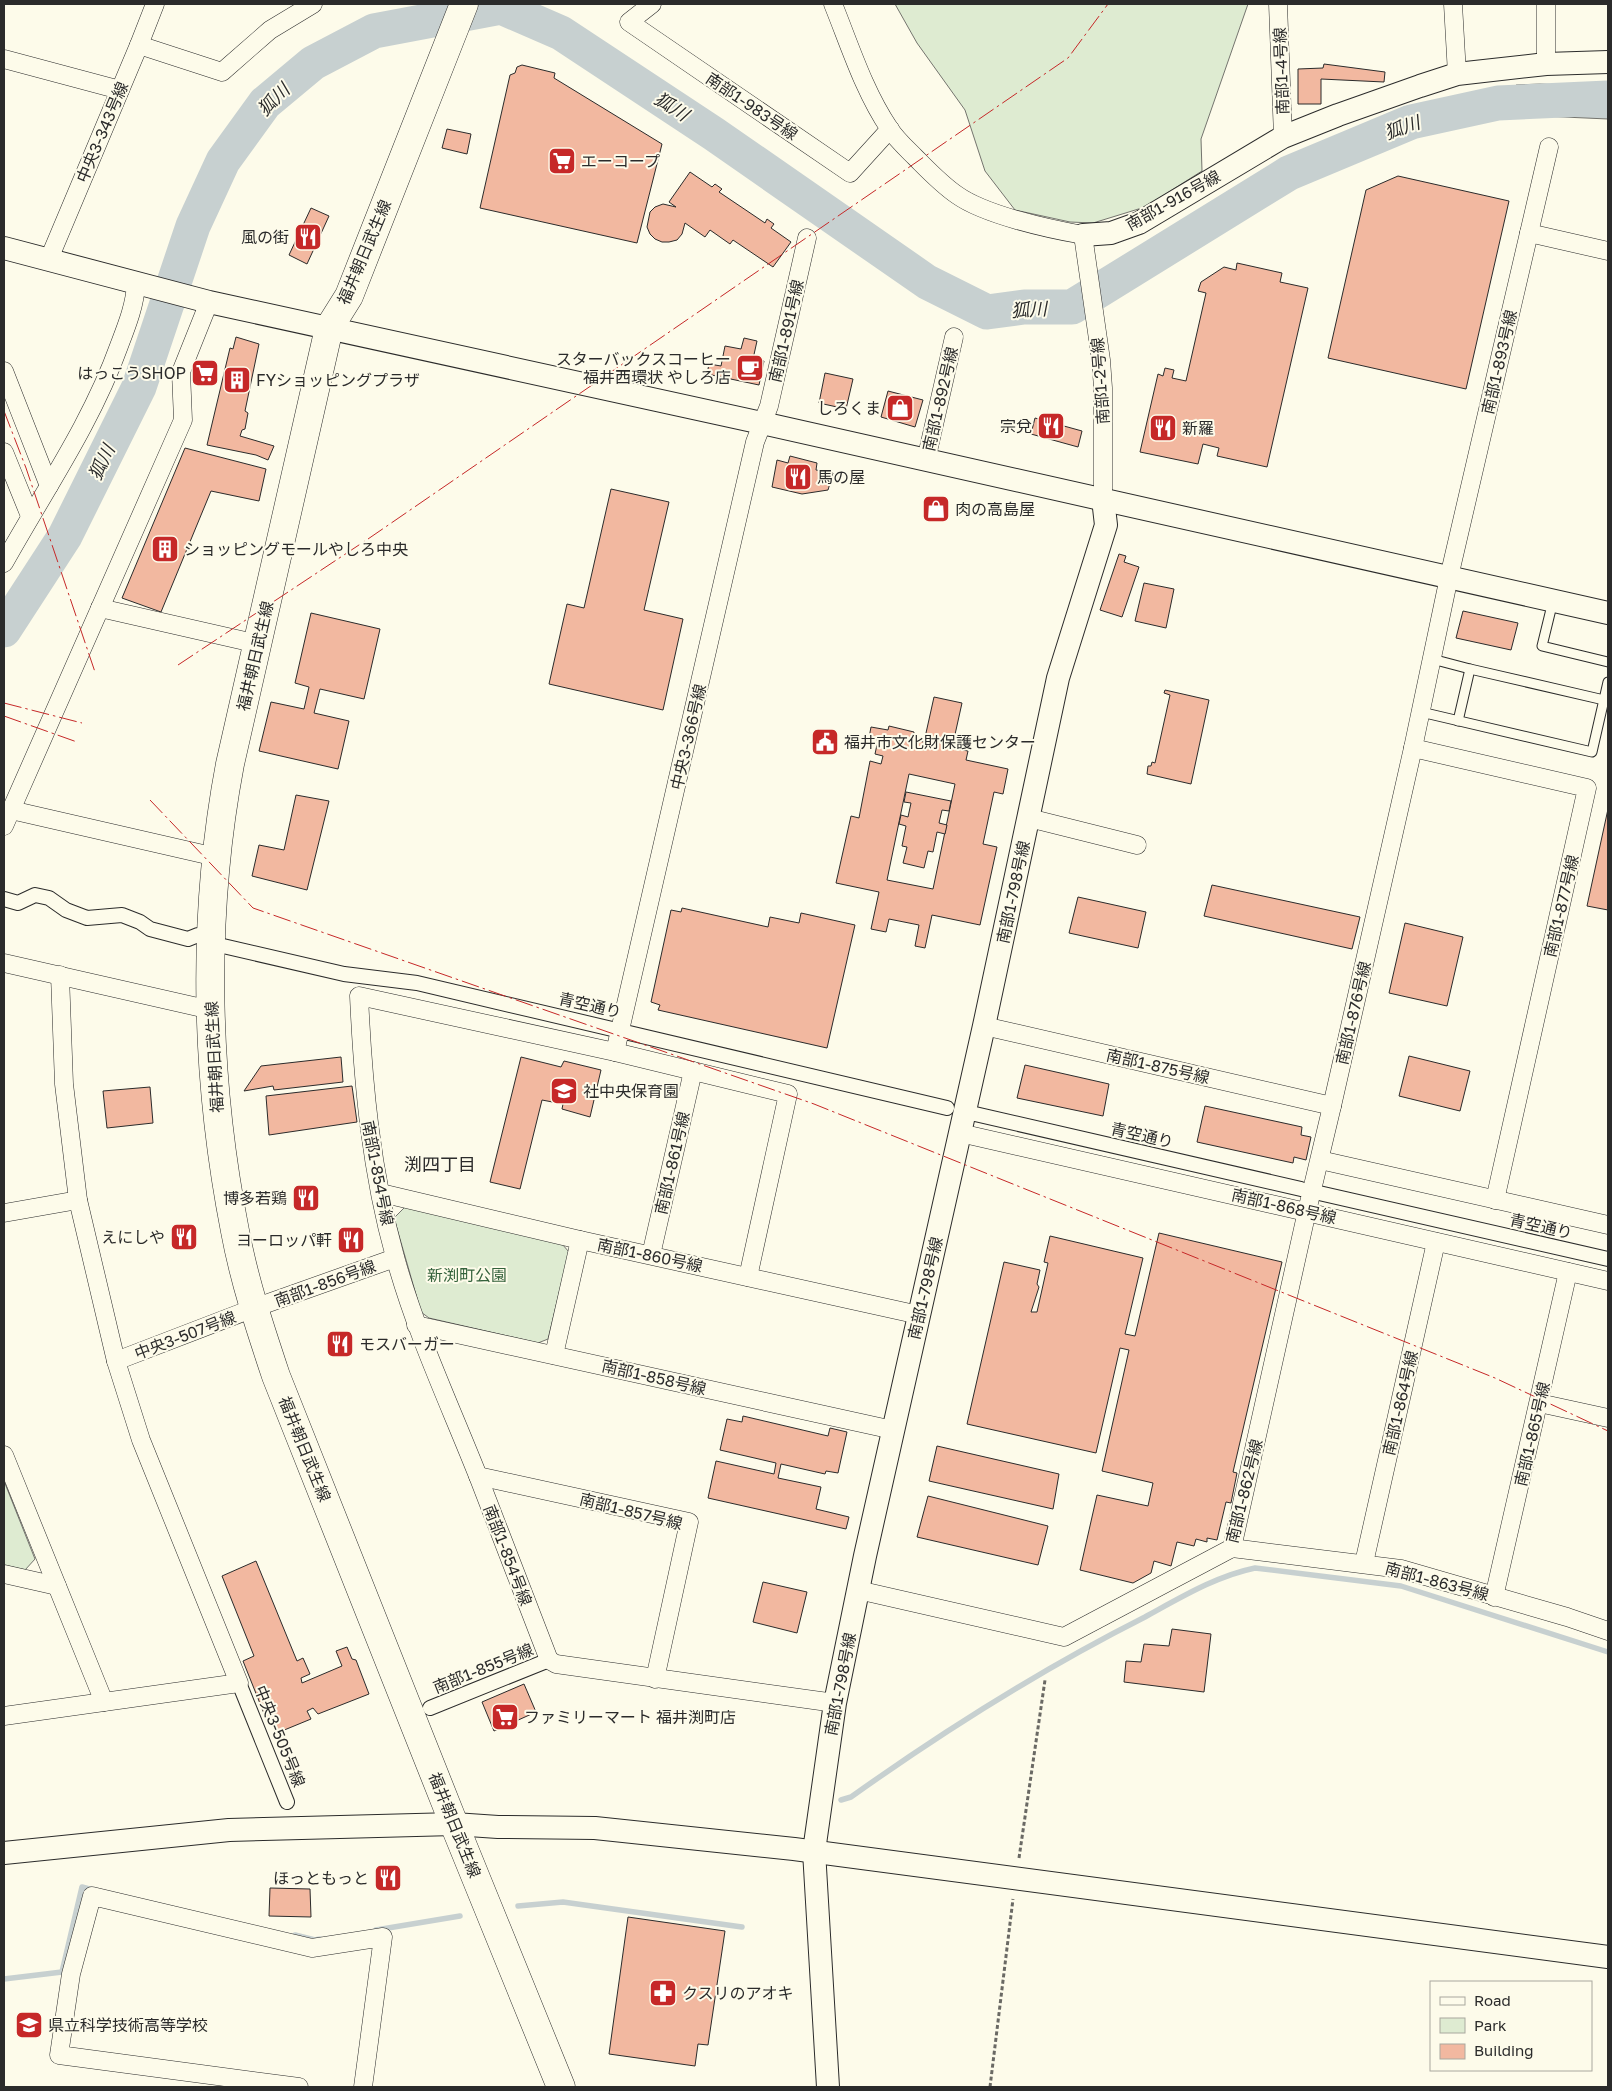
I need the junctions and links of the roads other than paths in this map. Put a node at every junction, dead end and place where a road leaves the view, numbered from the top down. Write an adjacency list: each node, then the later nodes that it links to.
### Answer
1 (155, 4): 9 (street, 中央3-343号線)
2 (313, 4): 9 (street)
3 (464, 4): 26 (main road, 福井朝日武生線)
4 (652, 4): 15 (street, 南部1-983号線)
5 (833, 4): 15 (street, 南部1-916号線)
6 (1453, 4): 13 (street)
7 (1546, 4): 12 (street)
8 (1279, 6): 16 (street, 南部1-4号線)
9 (140, 45): 14 (street, 中央3-343号線)
10 (4, 59): 14 (street)
11 (1608, 62): 12 (street, 南部1-916号線)
12 (1546, 64): 13 (street, 南部1-916号線)
13 (1457, 74): 16 (street, 南部1-916号線)
14 (120, 90): 23 (street, 中央3-343号線)
15 (890, 129): 19 (street, 南部1-916号線)
16 (1283, 137): 19 (street, 南部1-916号線)
17 (1549, 147): 18 (street, 南部1-893号線)
18 (1529, 233): 22 (street); 36 (street, 南部1-893号線)
19 (1083, 235): 33 (street, 南部1-2号線)
20 (807, 238): 29 (street, 南部1-891号線)
21 (4, 248): 23 (street)
22 (1608, 251)
23 (49, 259): 24 (street)
24 (139, 284): 25 (street); 32 (street)
25 (209, 302): 26 (street); 38 (street)
26 (329, 328): 29 (street); 40 (main road, 福井朝日武生線)
27 (954, 337): 31 (street, 南部1-892号線)
28 (4, 371): 32 (street)
29 (762, 423): 31 (street); 60 (street, 中央3-366号線)
30 (4, 452): 34 (street)
31 (926, 460): 33 (street)
32 (49, 486): 34 (street)
33 (1103, 499): 36 (street); 50 (street, 南部1-798号線)
34 (30, 516): 35 (street)
35 (4, 563)
36 (1450, 577): 37 (street); 41 (street, 南部1-876号線)
37 (1553, 601): 39 (street); 42 (lane)
38 (100, 608): 40 (street); 49 (street)
39 (1608, 613)
40 (258, 644): 52 (main road, 福井朝日武生線)
41 (1432, 659): 43 (lane); 46 (street, 南部1-876号線)
42 (1608, 662)
43 (1470, 668): 45 (lane); 47 (lane)
44 (1608, 682): 45 (lane)
45 (1604, 700): 47 (lane)
46 (1421, 712): 47 (lane); 48 (street, 南部1-876号線)
47 (1458, 721)
48 (1413, 748): 63 (street, 南部1-876号線); 72 (street, 南部1-877号線)
49 (7, 818): 52 (street)
50 (1029, 818): 51 (street); 59 (street, 南部1-798号線)
51 (1137, 845)
52 (216, 857): 58 (main road, 福井朝日武生線)
53 (4, 899): 54 (street)
54 (198, 936)
55 (223, 946): 60 (street, 青空通り)
56 (4, 963): 57 (street)
57 (60, 975): 58 (street); 71 (street)
58 (211, 1010): 84 (main road, 福井朝日武生線)
59 (984, 1026): 63 (street, 南部1-875号線); 66 (street, 南部1-798号線)
60 (621, 1030): 61 (street, 中央3-366号線); 64 (street, 青空通り)
61 (615, 1052): 62 (street, 南部1-854号線); 69 (street, 南部1-854号線)
62 (693, 1071): 78 (street, 南部1-861号線); 82 (street, 南部1-854号線)
63 (1332, 1106): 67 (street, 南部1-876号線)
64 (947, 1108)
65 (975, 1114): 68 (street, 青空通り)
66 (960, 1133): 73 (street, 南部1-868号線); 85 (street, 南部1-798号線)
67 (1320, 1160): 72 (street); 73 (street, 南部1-862号線)
68 (1301, 1189)
69 (381, 1193): 76 (street, 南部1-860号線); 79 (street, 南部1-854号線)
70 (1319, 1193): 80 (street, 青空通り)
71 (78, 1200): 74 (street); 88 (street)
72 (1495, 1200): 75 (street)
73 (1307, 1211): 77 (street, 南部1-868号線); 94 (street, 南部1-862号線)
74 (4, 1213)
75 (1608, 1225)
76 (580, 1240): 78 (street, 南部1-860号線); 87 (street)
77 (1436, 1242): 81 (street, 南部1-868号線); 95 (street, 南部1-864号線)
78 (651, 1255): 82 (street, 南部1-860号線)
79 (395, 1258): 84 (street, 南部1-856号線); 86 (street, 南部1-854号線)
80 (1608, 1259)
81 (1568, 1272): 83 (street, 南部1-868号線); 89 (street, 南部1-865号線)
82 (748, 1277): 85 (street, 南部1-860号線)
83 (1608, 1281)
84 (254, 1308): 88 (street, 中央3-507号線); 109 (main road, 福井朝日武生線)
85 (919, 1315): 91 (street, 南部1-798号線)
86 (416, 1325): 87 (street, 南部1-858号線); 93 (street, 南部1-854号線)
87 (554, 1355): 91 (street, 南部1-858号線)
88 (116, 1361): 103 (street)
89 (1539, 1403): 90 (street); 99 (street, 南部1-865号線)
90 (1608, 1418)
91 (893, 1430): 98 (street, 南部1-798号線)
92 (4, 1455): 97 (street)
93 (478, 1476): 101 (street, 南部1-854号線); 102 (street, 南部1-857号線)
94 (1232, 1548): 95 (street, 南部1-863号線); 98 (street, 南部1-862号線)
95 (1364, 1563): 99 (street, 南部1-863号線)
96 (4, 1574): 97 (street)
97 (57, 1586): 104 (street)
98 (858, 1590): 105 (street, 南部1-798号線)
99 (1494, 1597): 100 (street, 南部1-863号線)
100 (1608, 1631)
101 (549, 1660): 102 (street); 106 (street, 南部1-855号線)
102 (655, 1679): 105 (street)
103 (239, 1683): 104 (street); 108 (street, 中央3-505号線)
104 (104, 1702): 107 (street)
105 (835, 1704): 110 (street, 南部1-798号線)
106 (430, 1708)
107 (4, 1716)
108 (287, 1802)
109 (454, 1824): 110 (street); 111 (street); 115 (main road, 福井朝日武生線)
110 (814, 1851): 112 (street); 116 (street, 南部1-798号線)
111 (4, 1853)
112 (1608, 1957)
113 (299, 2087): 114 (street)
114 (364, 2087)
115 (561, 2087)
116 (828, 2087)

